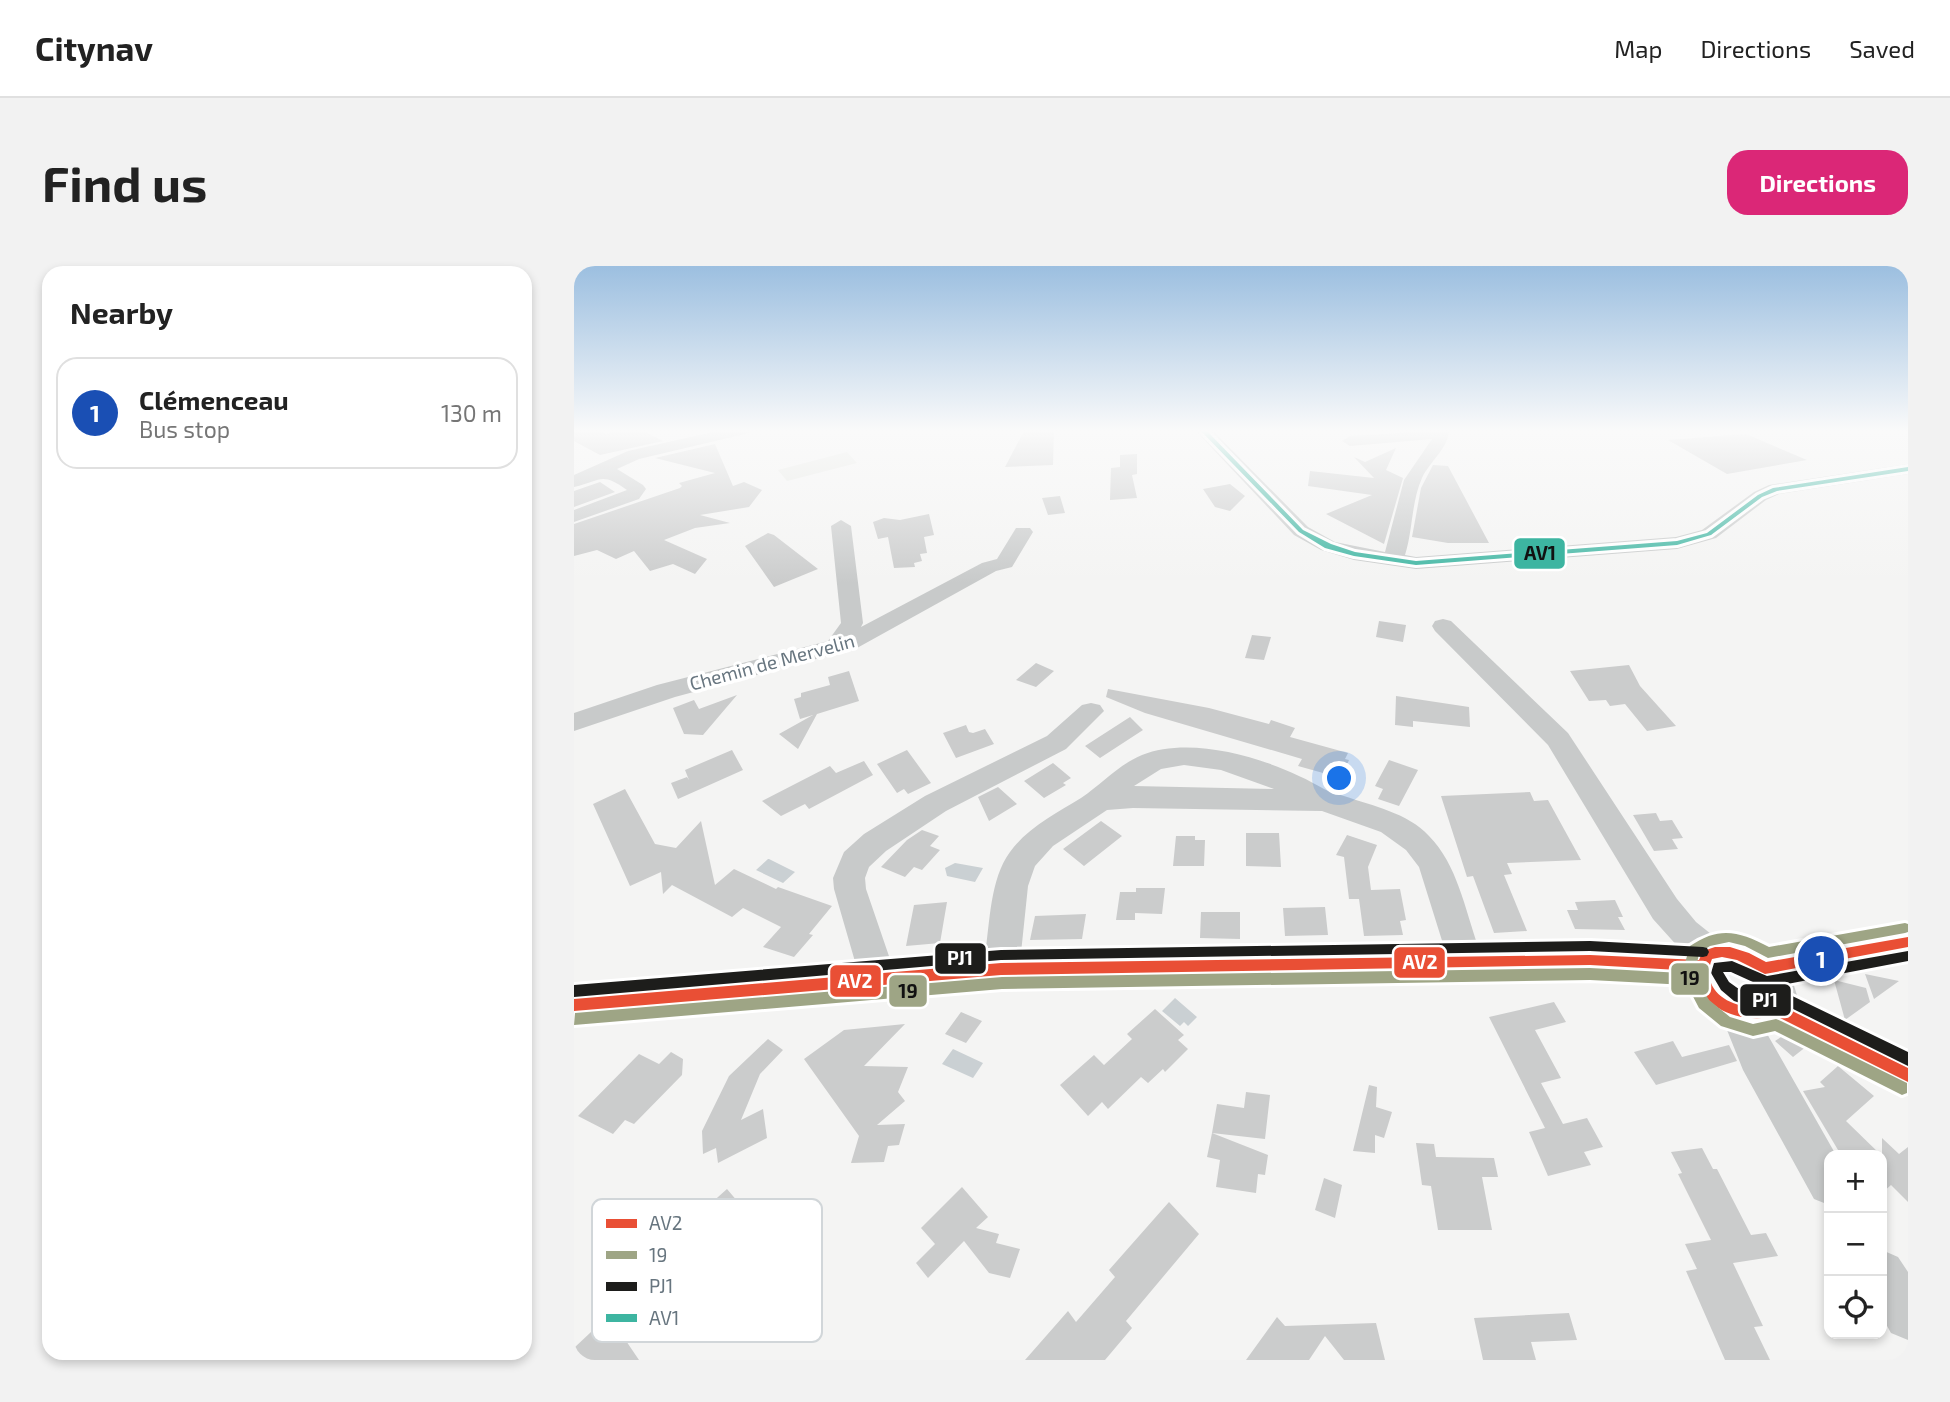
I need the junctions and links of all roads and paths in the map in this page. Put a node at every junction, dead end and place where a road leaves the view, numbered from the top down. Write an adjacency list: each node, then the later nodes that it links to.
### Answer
1 (626, 481): 5 (street)
2 (1253, 481): 8 (street)
3 (1412, 481): 8 (street)
4 (1828, 481): 8 (street)
5 (574, 516)
6 (841, 527): 10 (street)
7 (1023, 532): 10 (street, Chemin de Mervelin)
8 (1393, 561)
9 (1443, 626): 16 (street)
10 (836, 647): 12 (street, Chemin de Mervelin)
11 (1091, 711): 20 (street)
12 (574, 722)
13 (1100, 800): 14 (street); 14 (street); 19 (street)
14 (1324, 800): 17 (street)
15 (1908, 942): 18 (street)
16 (1706, 960): 17 (street); 18 (street); 22 (street)
17 (1467, 964): 19 (street)
18 (1765, 968): 22 (street)
19 (1002, 969): 20 (street)
20 (880, 981): 21 (street)
21 (574, 1005)
22 (1758, 1011): 23 (street); 24 (street)
23 (1908, 1075)
24 (1824, 1175)
25 (1884, 1276): 26 (street)
26 (1908, 1316)

